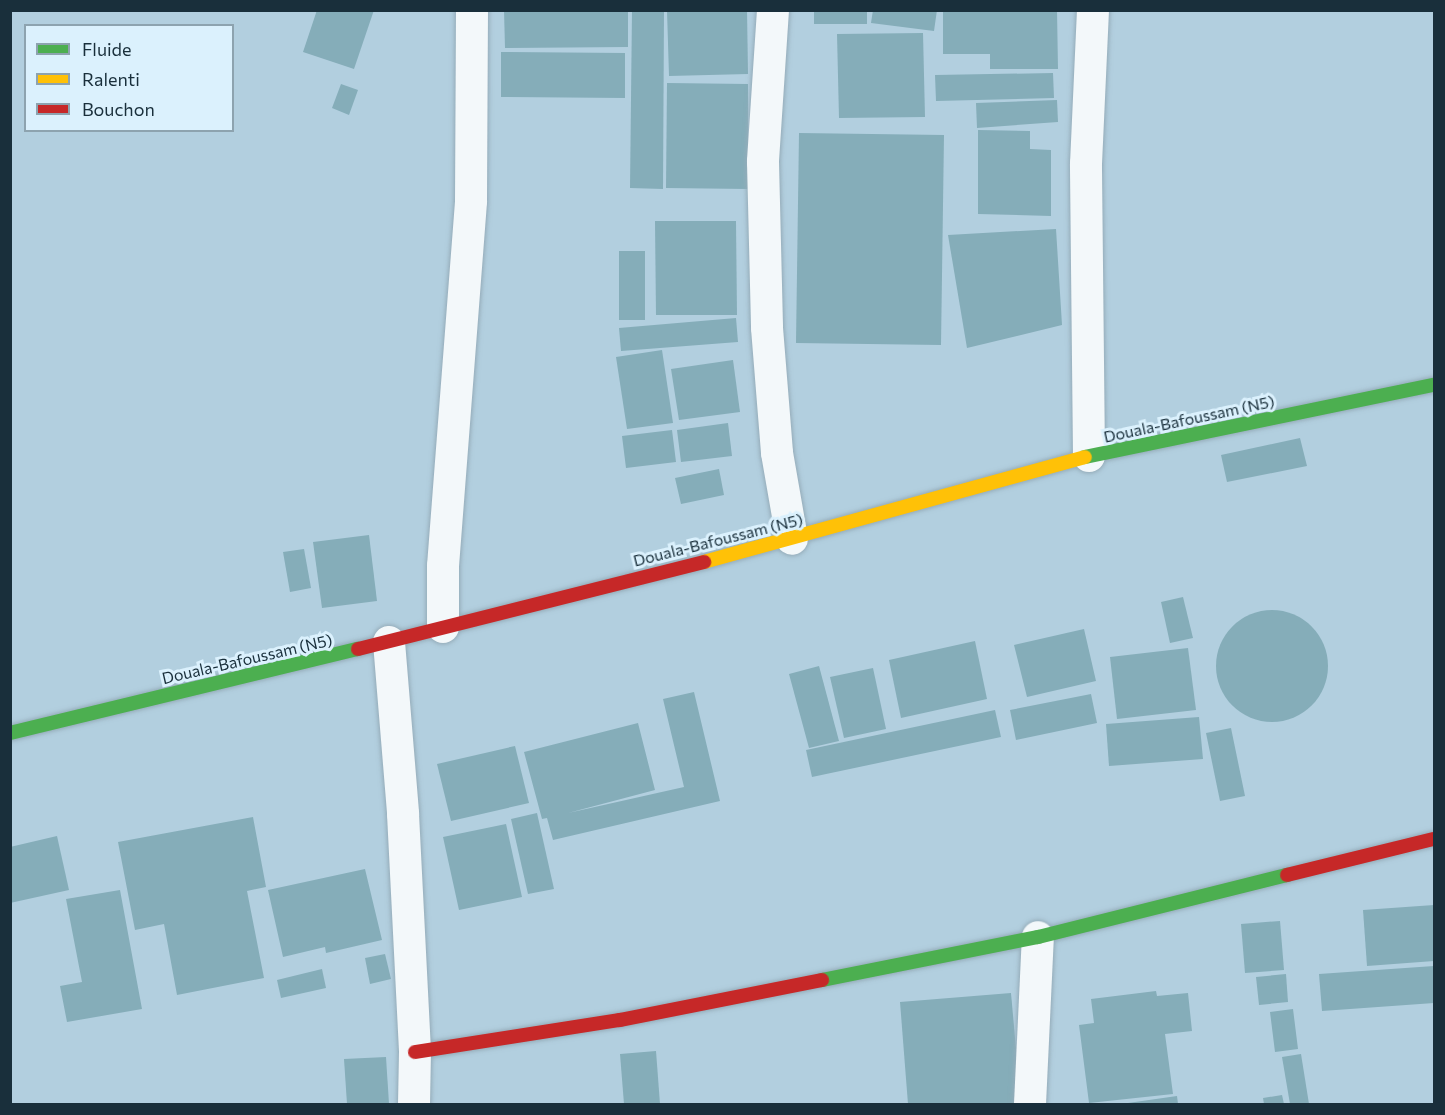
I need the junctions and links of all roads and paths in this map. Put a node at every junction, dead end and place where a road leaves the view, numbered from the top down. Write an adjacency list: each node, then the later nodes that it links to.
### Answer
1 (472, 10): 7 (street)
2 (772, 10): 6 (street)
3 (1093, 10): 5 (street)
4 (1434, 385): 5 (main road, Douala-Bafoussam (N5))
5 (1089, 456): 6 (main road, Douala-Bafoussam (N5))
6 (792, 539): 7 (main road, Douala-Bafoussam (N5))
7 (443, 627): 8 (main road, Douala-Bafoussam (N5))
8 (389, 642): 9 (main road, Douala-Bafoussam (N5)); 12 (street)
9 (10, 733)
10 (1434, 839): 11 (main road)
11 (1038, 937): 12 (main road); 14 (street)
12 (415, 1052): 13 (street)
13 (414, 1104)
14 (1030, 1104)

